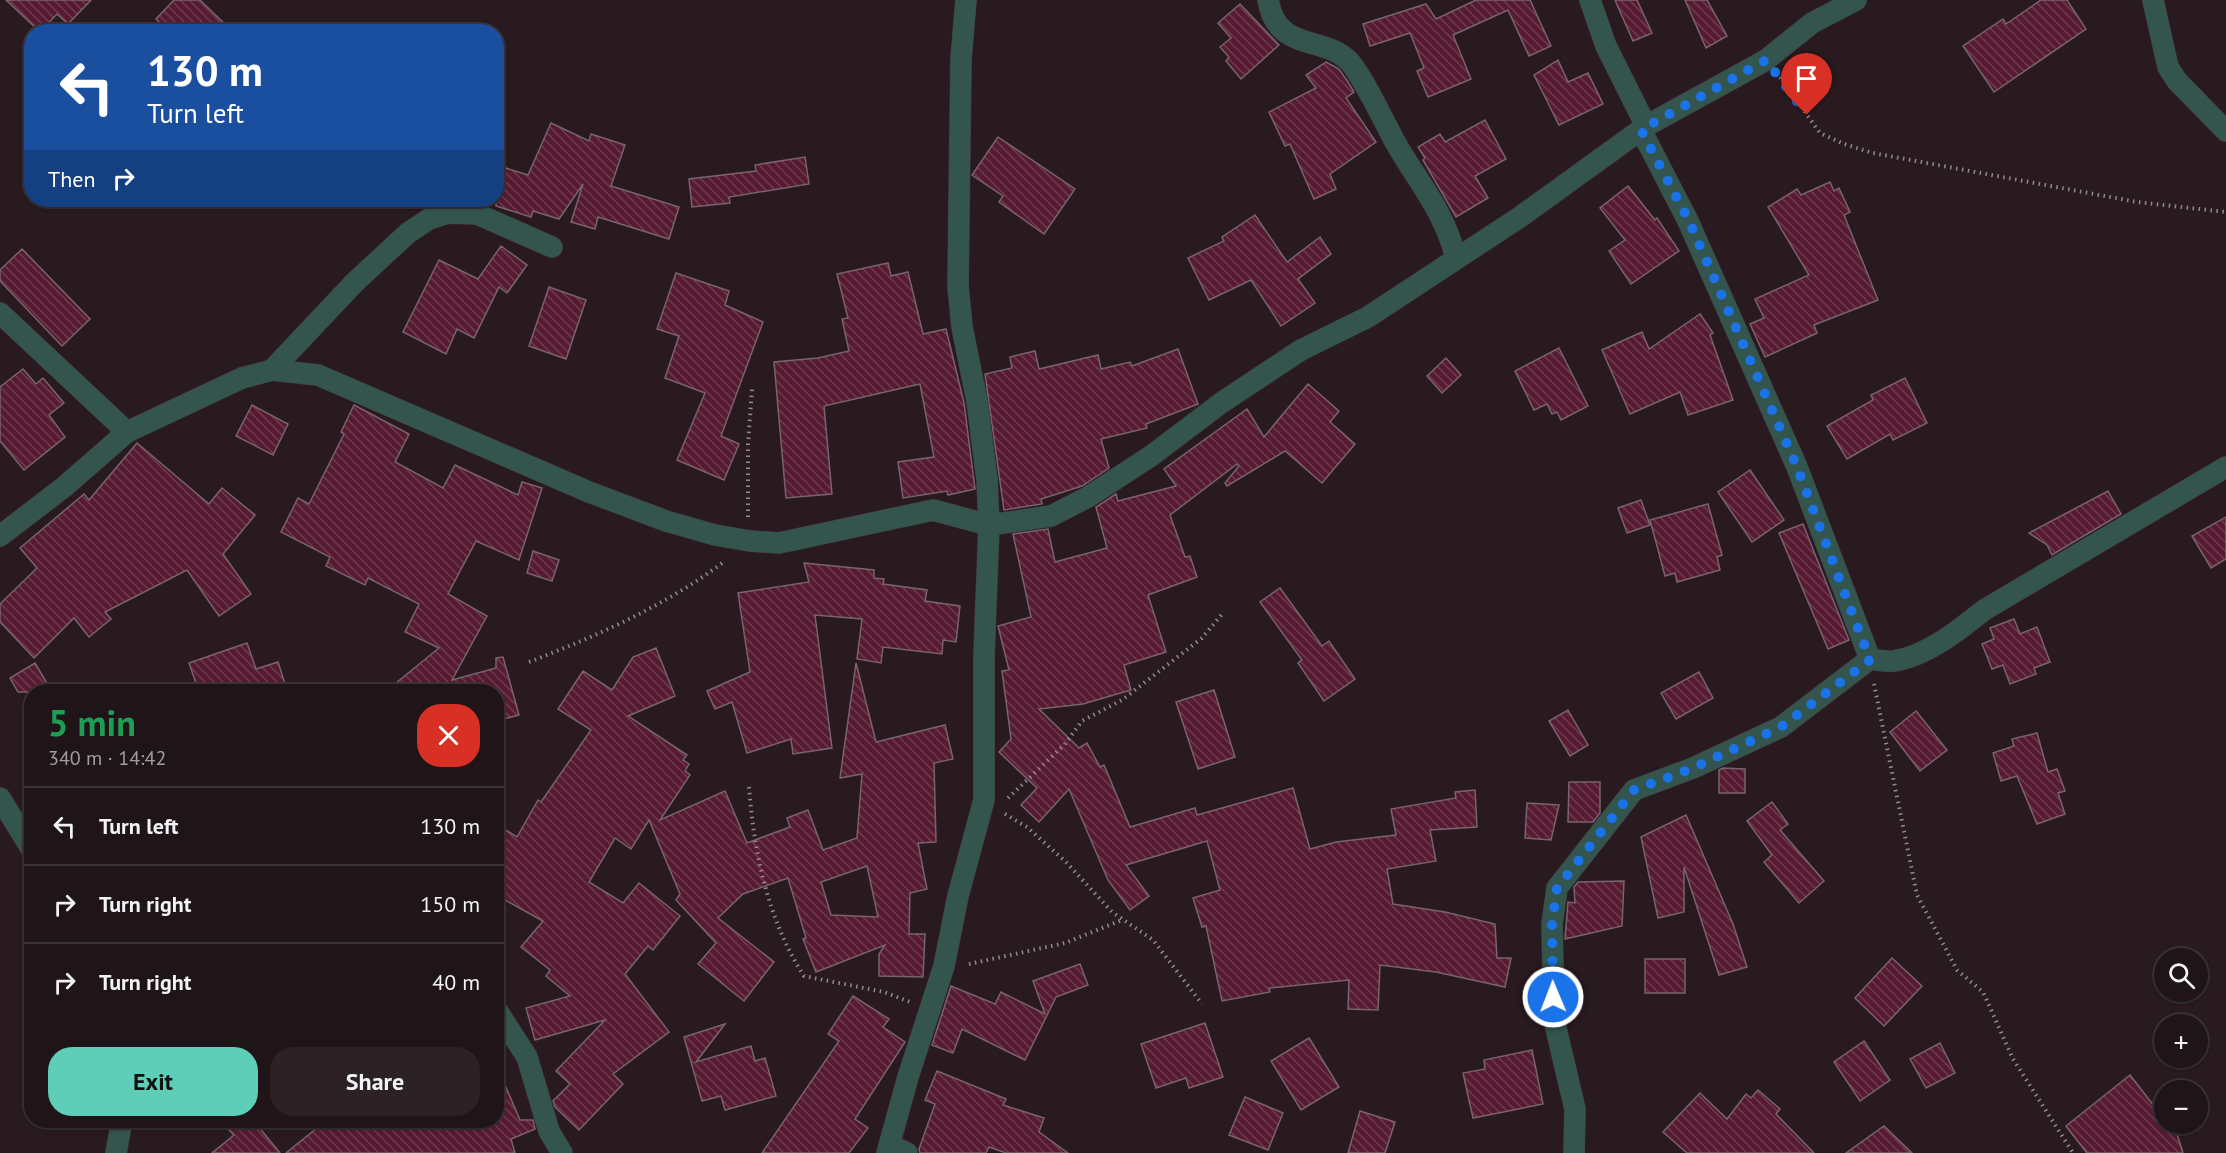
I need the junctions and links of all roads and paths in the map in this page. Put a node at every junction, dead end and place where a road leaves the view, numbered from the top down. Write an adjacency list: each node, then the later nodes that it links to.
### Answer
1 (966, 0): 17 (street)
2 (1268, 0): 11 (street)
3 (1590, 0): 7 (street)
4 (1856, 0): 6 (street)
5 (2153, 0): 8 (street)
6 (1766, 60): 7 (street); 9 (path)
7 (1644, 128): 11 (street); 21 (street)
8 (2226, 131)
9 (2226, 212)
10 (552, 247): 13 (street)
11 (1456, 258): 17 (street)
12 (0, 313): 15 (street)
13 (272, 370): 15 (street); 19 (street)
14 (752, 389): 19 (path)
15 (127, 432): 18 (street)
16 (2226, 466): 21 (street)
17 (989, 525): 19 (street); 25 (street)
18 (0, 536)
19 (750, 541): 22 (path)
20 (1223, 613): 25 (path)
21 (1870, 660): 36 (street); 37 (path)
22 (529, 662)
23 (749, 787): 30 (path)
24 (0, 798): 26 (street)
25 (991, 805): 27 (path); 28 (street)
26 (24, 837)
27 (1122, 920): 28 (path); 29 (path)
28 (944, 966): 30 (street)
29 (1202, 1004)
30 (929, 1008): 33 (street)
31 (504, 1021): 35 (street)
32 (121, 1128): 34 (street)
33 (895, 1150)
34 (116, 1153)
35 (562, 1153)
36 (1574, 1153)
37 (2073, 1153)

